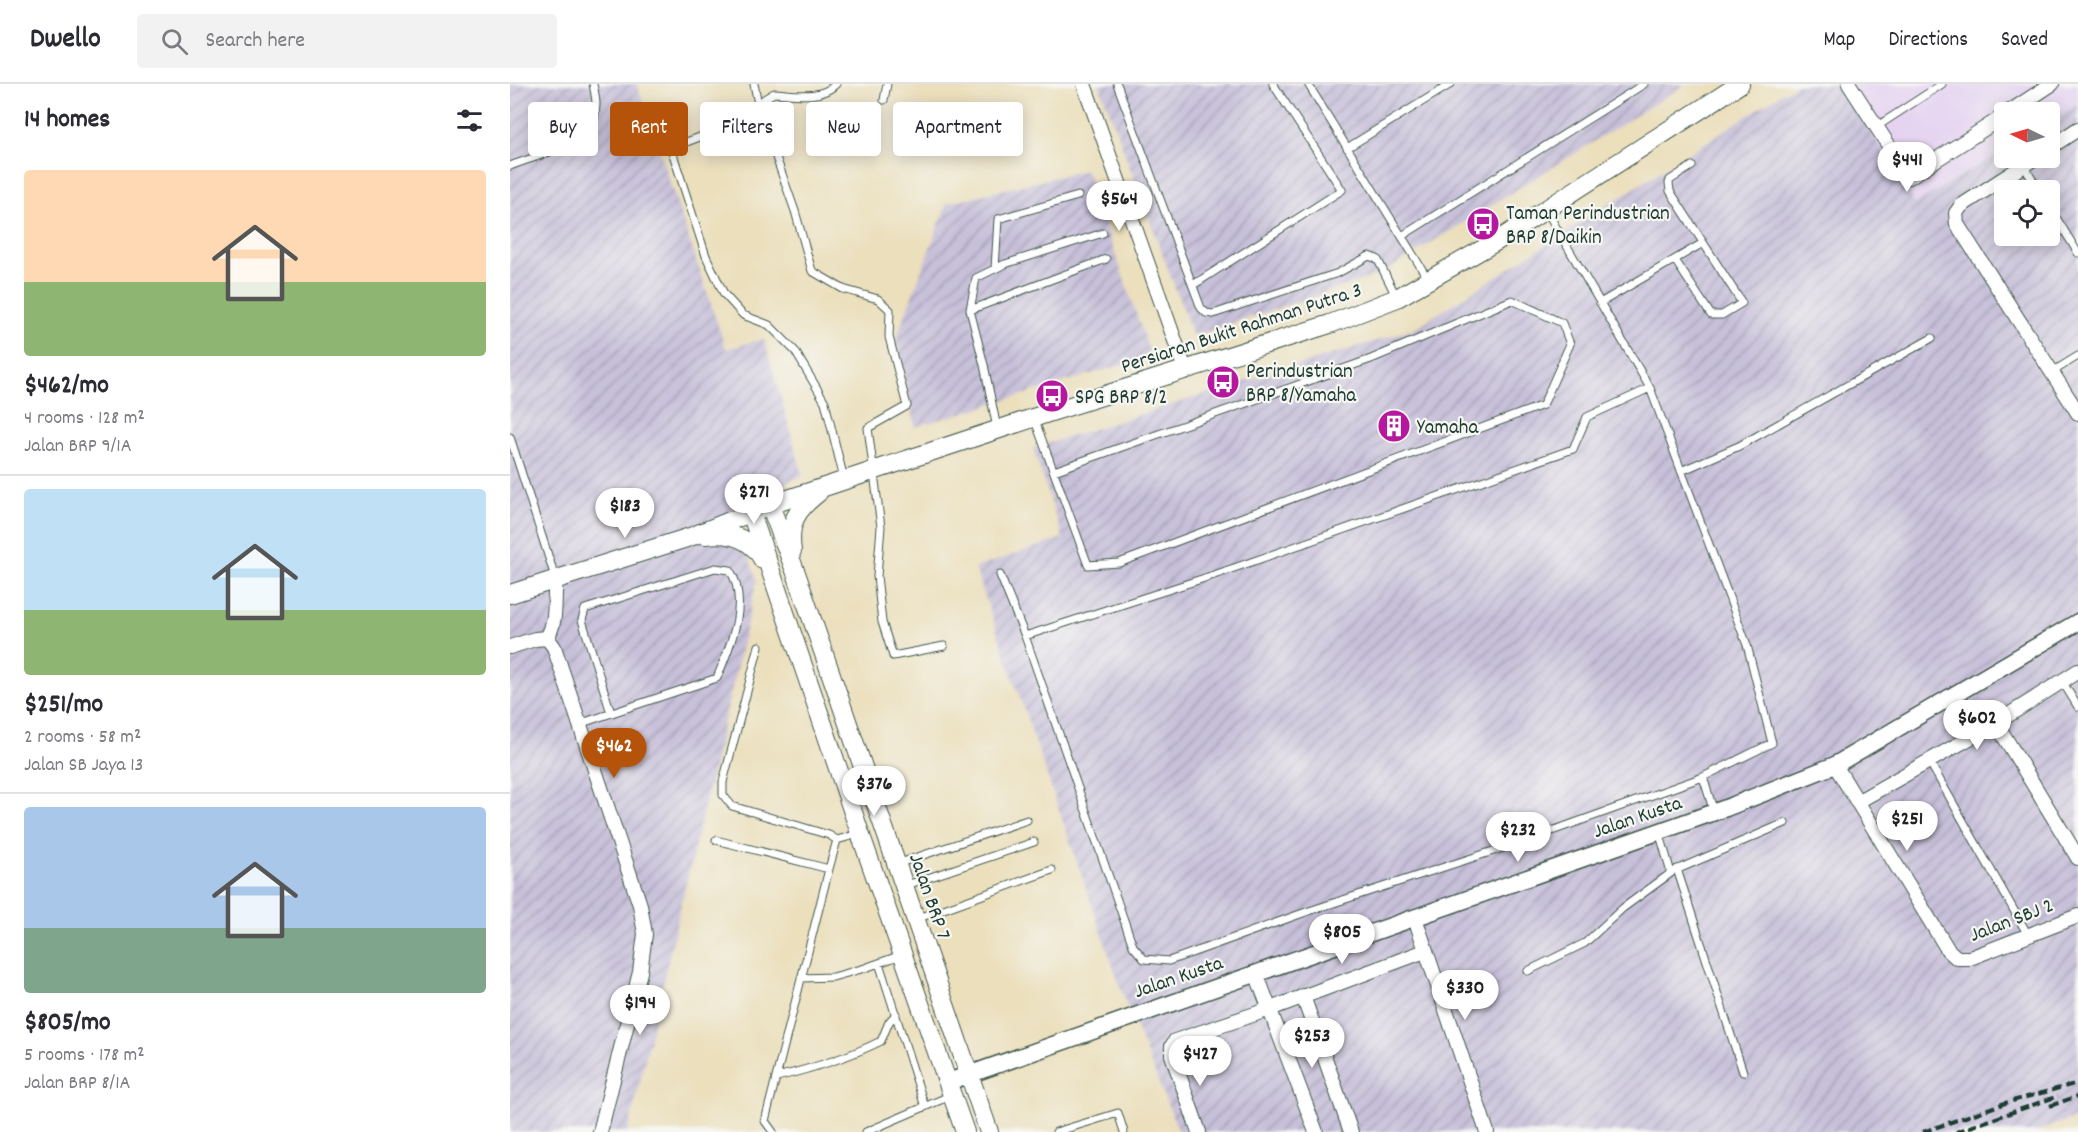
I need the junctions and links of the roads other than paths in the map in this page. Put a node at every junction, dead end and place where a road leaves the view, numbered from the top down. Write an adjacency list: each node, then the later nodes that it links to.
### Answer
1 (593, 84): 26 (lane)
2 (754, 84): 16 (lane)
3 (836, 84): 17 (lane)
4 (887, 84): 15 (lane)
5 (1084, 84): 46 (street)
6 (1117, 84): 40 (lane)
7 (1273, 84): 40 (lane)
8 (1308, 84): 24 (lane)
9 (1451, 84): 24 (lane)
10 (1644, 84): 33 (lane)
11 (1740, 84): 30 (main road, Persiaran Bukit Rahman Putra 3)
12 (1849, 84): 20 (street)
13 (1942, 84): 20 (lane)
14 (2045, 86): 18 (street)
15 (885, 100)
16 (758, 102)
17 (764, 102)
18 (2023, 102)
19 (1994, 122): 20 (street)
20 (1876, 127)
21 (2078, 129): 23 (street)
22 (700, 137): 56 (lane)
23 (2060, 141)
24 (1347, 148): 33 (lane)
25 (776, 156): 53 (lane)
26 (510, 166)
27 (1692, 166): 34 (lane)
28 (2018, 168): 47 (street)
29 (1078, 196): 38 (lane)
30 (1546, 210): 39 (main road, Persiaran Bukit Rahman Putra 3); 42 (lane)
31 (2060, 224): 35 (lane)
32 (1103, 233): 38 (lane)
33 (1402, 236): 39 (lane)
34 (1703, 243): 37 (lane); 37 (lane)
35 (2078, 253)
36 (1106, 258): 43 (lane)
37 (1675, 260): 42 (lane)
38 (995, 269): 43 (lane)
39 (1430, 281): 41 (main road, Persiaran Bukit Rahman Putra 3)
40 (1193, 285): 41 (lane)
41 (1397, 298): 46 (main road, Persiaran Bukit Rahman Putra 3)
42 (1600, 303): 48 (lane)
43 (970, 309): 51 (lane)
44 (1932, 338): 55 (lane)
45 (2078, 356): 47 (lane)
46 (1185, 369): 50 (main road, Persiaran Bukit Rahman Putra 3)
47 (2052, 373): 49 (street)
48 (1650, 388): 55 (lane); 67 (lane)
49 (2078, 413)
50 (1034, 418): 51 (main road, Persiaran Bukit Rahman Putra 3); 54 (lane)
51 (998, 430): 53 (main road, Persiaran Bukit Rahman Putra 3)
52 (510, 437): 63 (lane)
53 (873, 471): 56 (main road, Persiaran Bukit Rahman Putra 3); 70 (lane)
54 (1054, 471): 54 (lane)
55 (1681, 471): 80 (lane)
56 (844, 481): 57 (main road, Persiaran Bukit Rahman Putra 3)
57 (825, 487): 58 (main road, Persiaran Bukit Rahman Putra 3); 61 (main road)
58 (770, 505): 59 (main road, Persiaran Bukit Rahman Putra 3); 61 (main road, Jalan BRP 7)
59 (751, 513): 60 (main road, Persiaran Bukit Rahman Putra 3); 64 (main road)
60 (690, 537): 63 (main road, Persiaran Bukit Rahman Putra 3); 64 (main road)
61 (796, 573): 91 (main road, Jalan BRP 7)
62 (1000, 575): 67 (lane)
63 (556, 580): 65 (main road, Persiaran Bukit Rahman Putra 3); 68 (street)
64 (777, 588): 86 (main road)
65 (510, 594)
66 (2078, 622): 79 (street, Jalan Kusta)
67 (1025, 636): 80 (lane)
68 (547, 638): 71 (street); 77 (street)
69 (759, 646): 88 (lane)
70 (944, 646)
71 (510, 647)
72 (2078, 670): 73 (street)
73 (2062, 681): 74 (lane); 76 (street)
74 (2078, 707)
75 (611, 713): 75 (lane); 77 (lane)
76 (1996, 723): 78 (street); 90 (street)
77 (579, 724): 114 (street)
78 (1929, 761): 81 (street); 99 (lane)
79 (1835, 765): 81 (street); 82 (street, Jalan Kusta)
80 (1702, 777): 82 (lane)
81 (1857, 802): 99 (street, Jalan SBJ 2)
82 (1714, 812): 85 (street, Jalan Kusta)
83 (1028, 820): 91 (lane)
84 (1785, 823): 94 (lane)
85 (1659, 831): 94 (lane); 97 (street, Jalan Kusta)
86 (860, 833): 88 (lane); 101 (main road)
87 (716, 840): 92 (lane)
88 (837, 840): 92 (lane)
89 (1034, 842): 95 (lane)
90 (2078, 858)
91 (897, 864): 95 (main road, Jalan BRP 7)
92 (829, 869): 105 (lane)
93 (1052, 870): 98 (lane)
94 (1674, 871): 103 (lane); 109 (lane)
95 (904, 886): 98 (main road, Jalan BRP 7)
96 (2078, 916): 99 (street, Jalan SBJ 2)
97 (1415, 918): 100 (street); 104 (street, Jalan Kusta)
98 (916, 919): 110 (main road, Jalan BRP 7)
99 (2028, 935)
100 (1425, 951): 106 (street); 124 (street)
101 (904, 954): 102 (lane); 112 (main road)
102 (879, 963): 105 (lane); 108 (lane)
103 (1528, 971)
104 (1256, 973): 107 (street); 110 (street, Jalan Kusta)
105 (801, 978): 111 (lane)
106 (1303, 996): 107 (street); 123 (street)
107 (1270, 1009): 121 (street); 122 (street)
108 (896, 1014): 111 (lane); 113 (lane)
109 (1743, 1072)
110 (969, 1074): 112 (street, Jalan Kusta); 118 (main road, Jalan BRP 7)
111 (777, 1077): 115 (lane)
112 (950, 1088): 113 (lane); 117 (main road)
113 (925, 1107): 116 (lane)
114 (600, 1132)
115 (773, 1132)
116 (866, 1132)
117 (965, 1132)
118 (989, 1132)
119 (1056, 1132): 120 (lane)
120 (1124, 1132)
121 (1199, 1132)
122 (1316, 1132)
123 (1351, 1132)
124 (1487, 1132)

